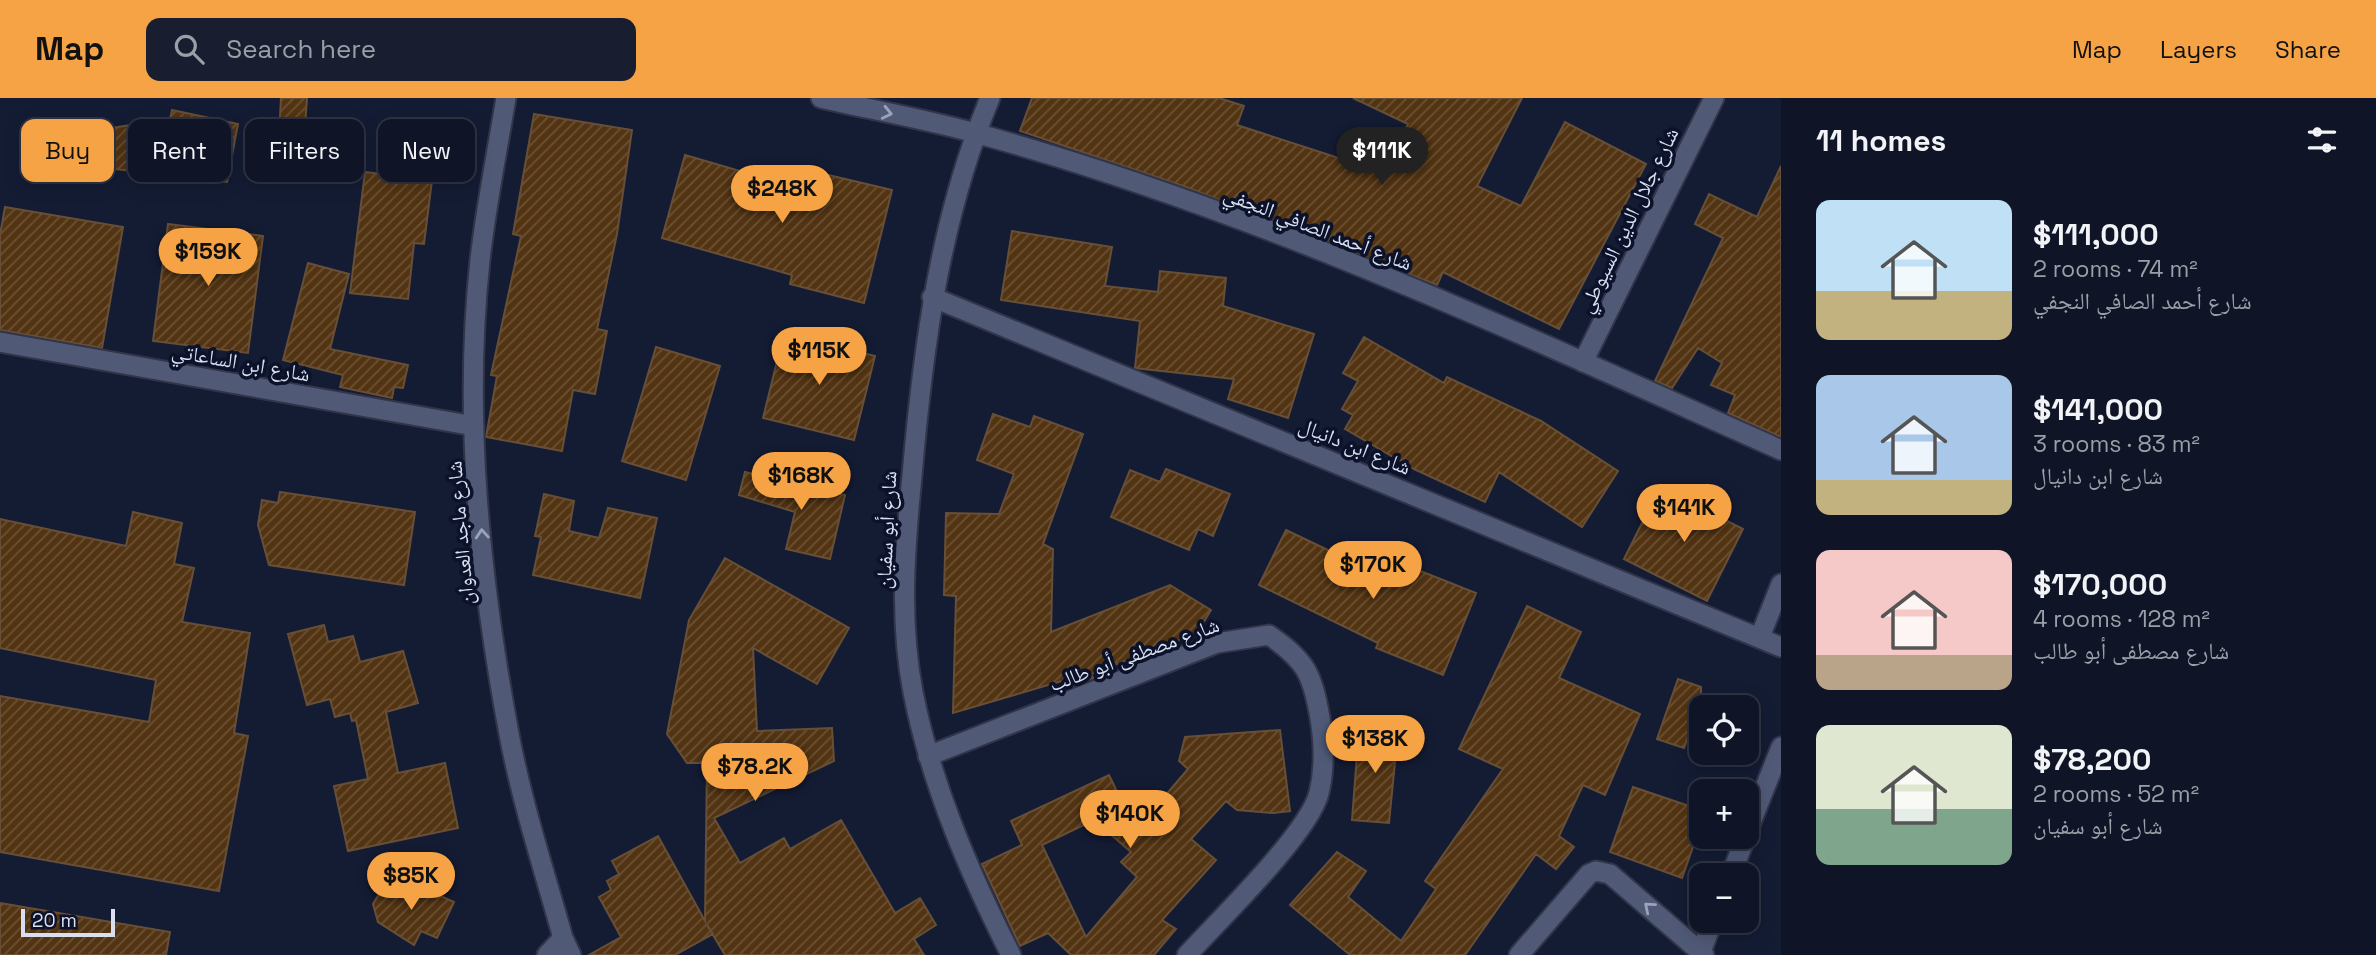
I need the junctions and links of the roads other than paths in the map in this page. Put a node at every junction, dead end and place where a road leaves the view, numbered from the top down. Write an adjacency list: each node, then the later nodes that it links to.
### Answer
1 (506, 98): 9 (street, شارع ماجد العدوان)
2 (821, 98): 5 (street, شارع أحمد الصافي النجفي, one-way to 5)
3 (990, 98): 5 (street, شارع أبو سفيان)
4 (1714, 98): 8 (street, شارع جلال الدين السيوطي)
5 (975, 133): 6 (street, شارع أبو سفيان); 8 (street, شارع أحمد الصافي النجفي)
6 (932, 297): 12 (street, شارع ابن دانيال); 15 (street, شارع أبو سفيان)
7 (0, 342): 9 (street, شارع ابن الساعاتي)
8 (1583, 362): 10 (street, شارع أحمد الصافي النجفي)
9 (474, 426): 18 (street, شارع ماجد العدوان, one-way to 9)
10 (1781, 450)
11 (1781, 584): 12 (street)
12 (1760, 637): 13 (street, شارع ابن دانيال)
13 (1781, 647)
14 (1781, 747): 16 (street)
15 (928, 756): 21 (street, شارع أبو سفيان); 22 (street, شارع مصطفى أبو طالب)
16 (1759, 803)
17 (1709, 933): 19 (street)
18 (567, 946): 20 (street)
19 (1703, 953): 23 (street, one-way to 23)
20 (547, 955)
21 (1010, 955)
22 (1187, 955)
23 (1519, 955)

